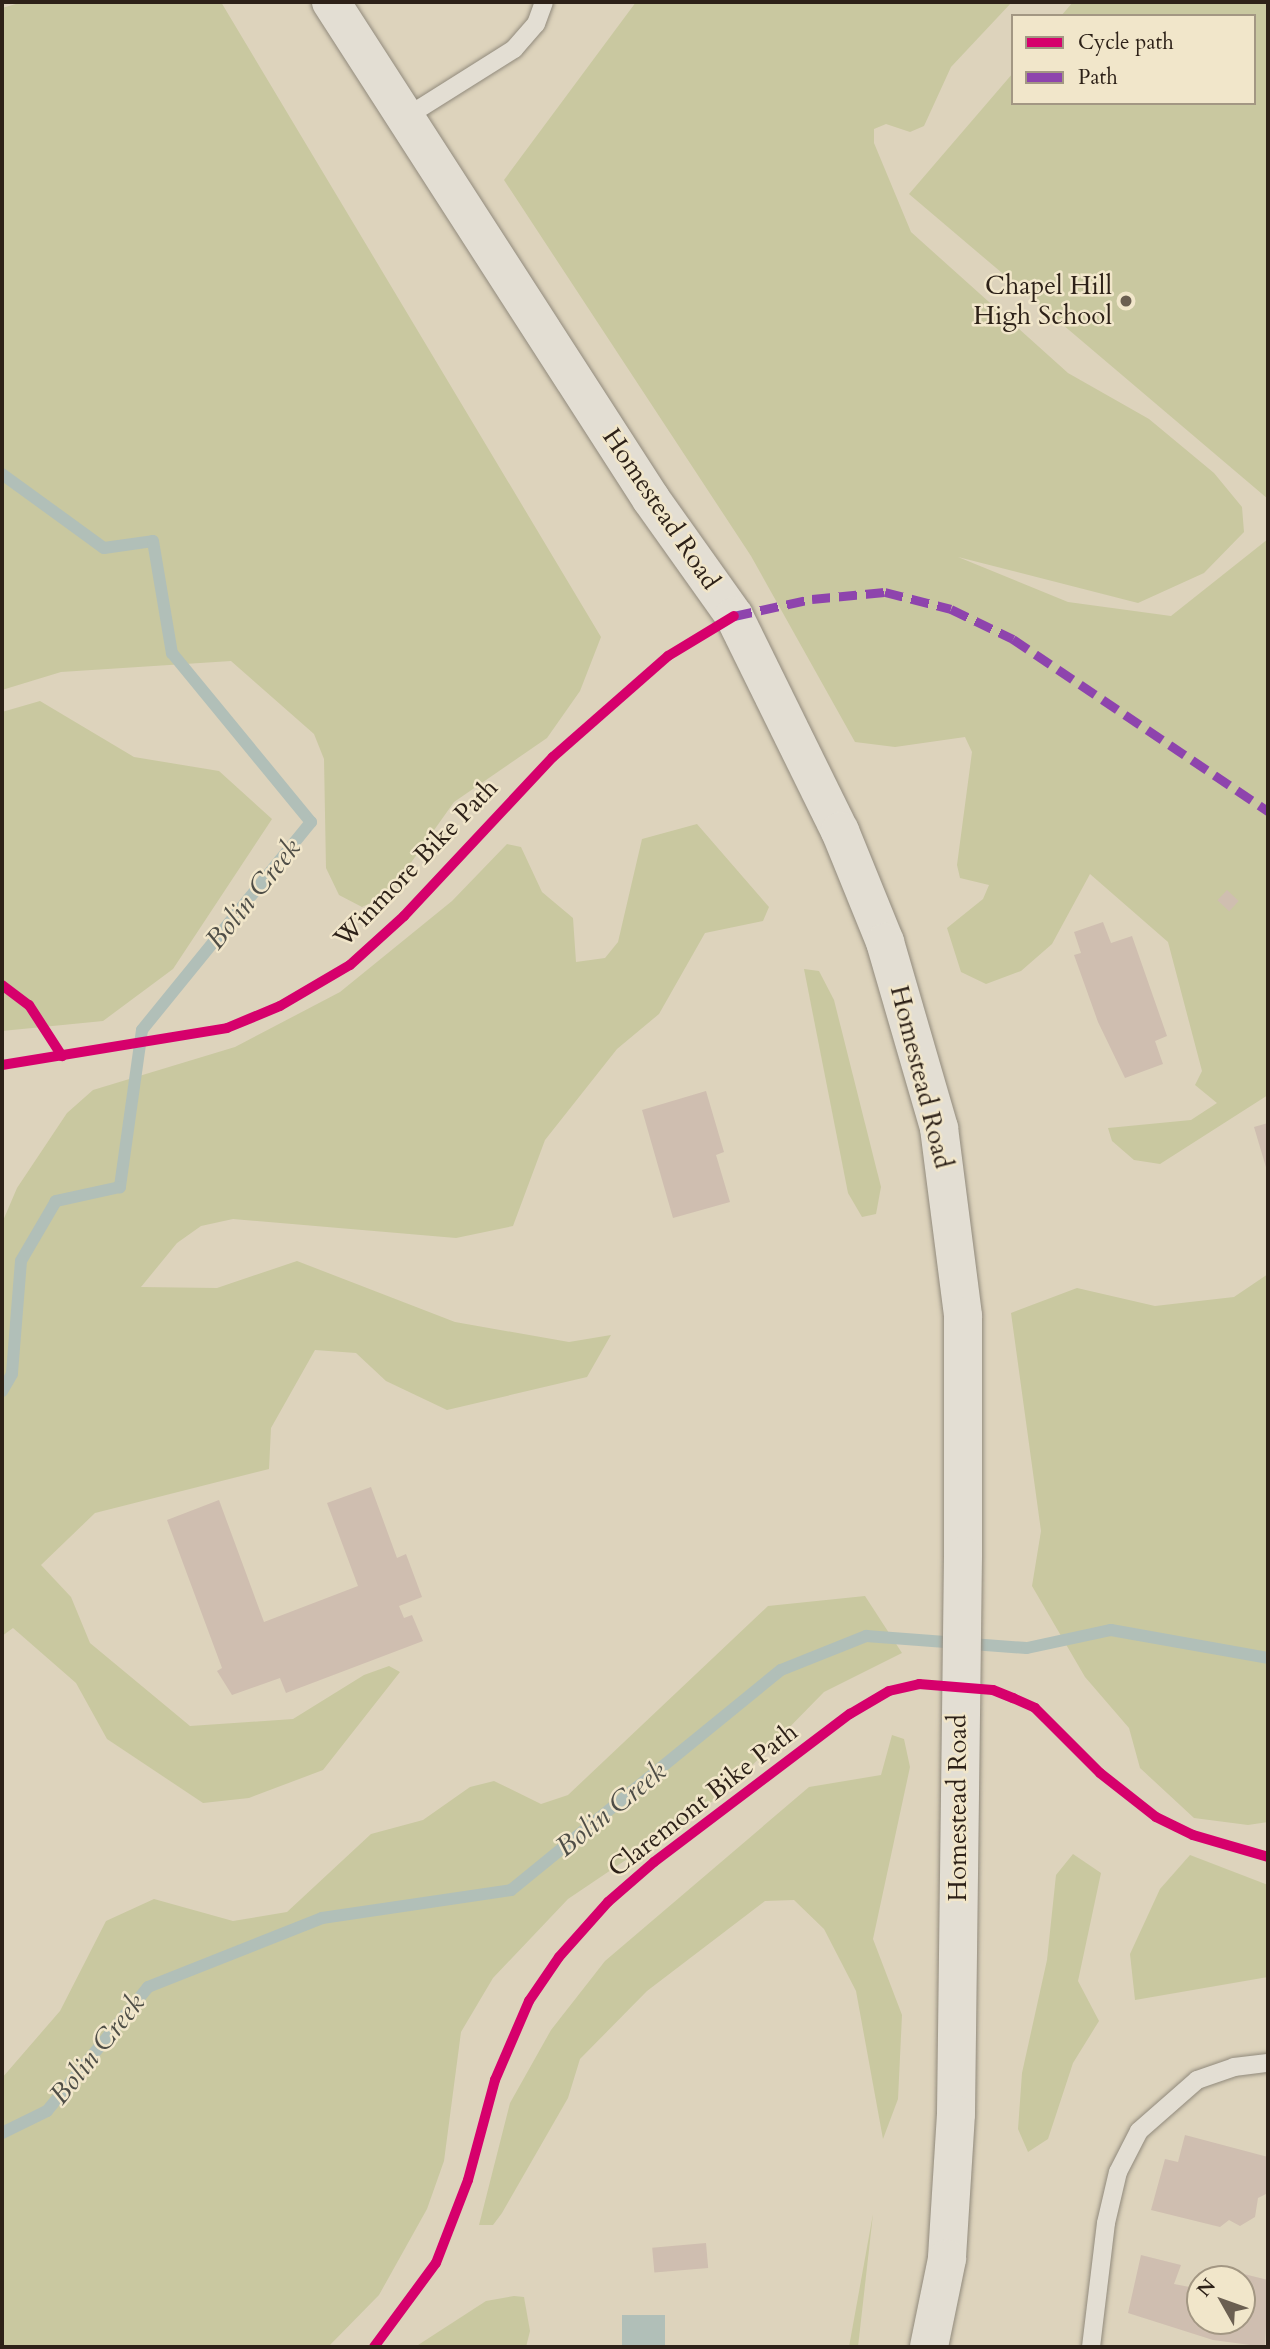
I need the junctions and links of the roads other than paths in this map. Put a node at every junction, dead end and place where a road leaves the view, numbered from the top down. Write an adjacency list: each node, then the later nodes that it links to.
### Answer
1 (331, 2): 3 (main road, Homestead Road)
2 (544, 2): 3 (lane)
3 (406, 117): 5 (main road, Homestead Road)
4 (1268, 2063): 6 (lane)
5 (929, 2347)
6 (1091, 2347)

